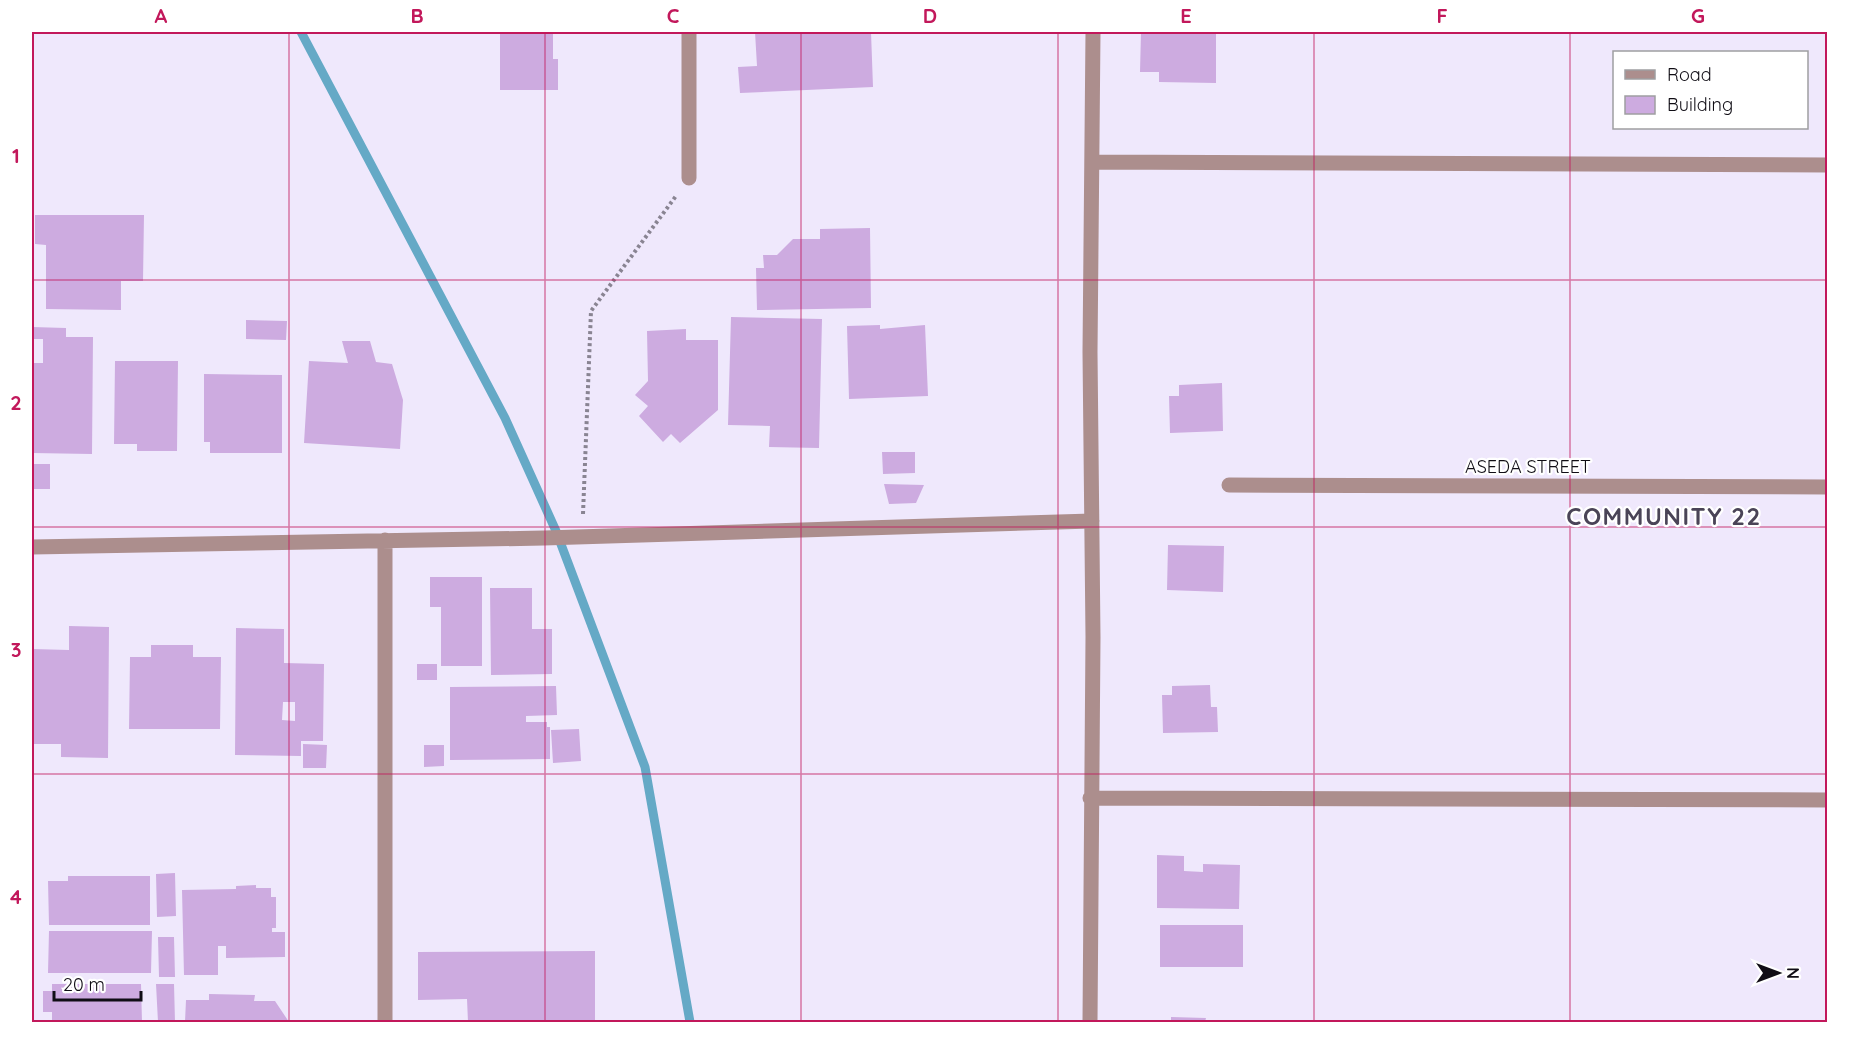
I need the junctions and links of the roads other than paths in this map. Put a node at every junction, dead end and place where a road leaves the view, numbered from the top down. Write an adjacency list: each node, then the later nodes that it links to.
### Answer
1 (689, 32): 5 (street)
2 (1093, 32): 3 (street)
3 (1092, 162): 4 (street); 8 (street)
4 (1827, 165)
5 (689, 178)
6 (1229, 485): 7 (street, ASEDA STREET)
7 (1827, 487)
8 (1092, 521): 9 (street); 11 (street)
9 (385, 540): 10 (street); 13 (street)
10 (32, 547)
11 (1090, 798): 12 (street); 14 (street)
12 (1827, 800)
13 (385, 1023)
14 (1090, 1023)

